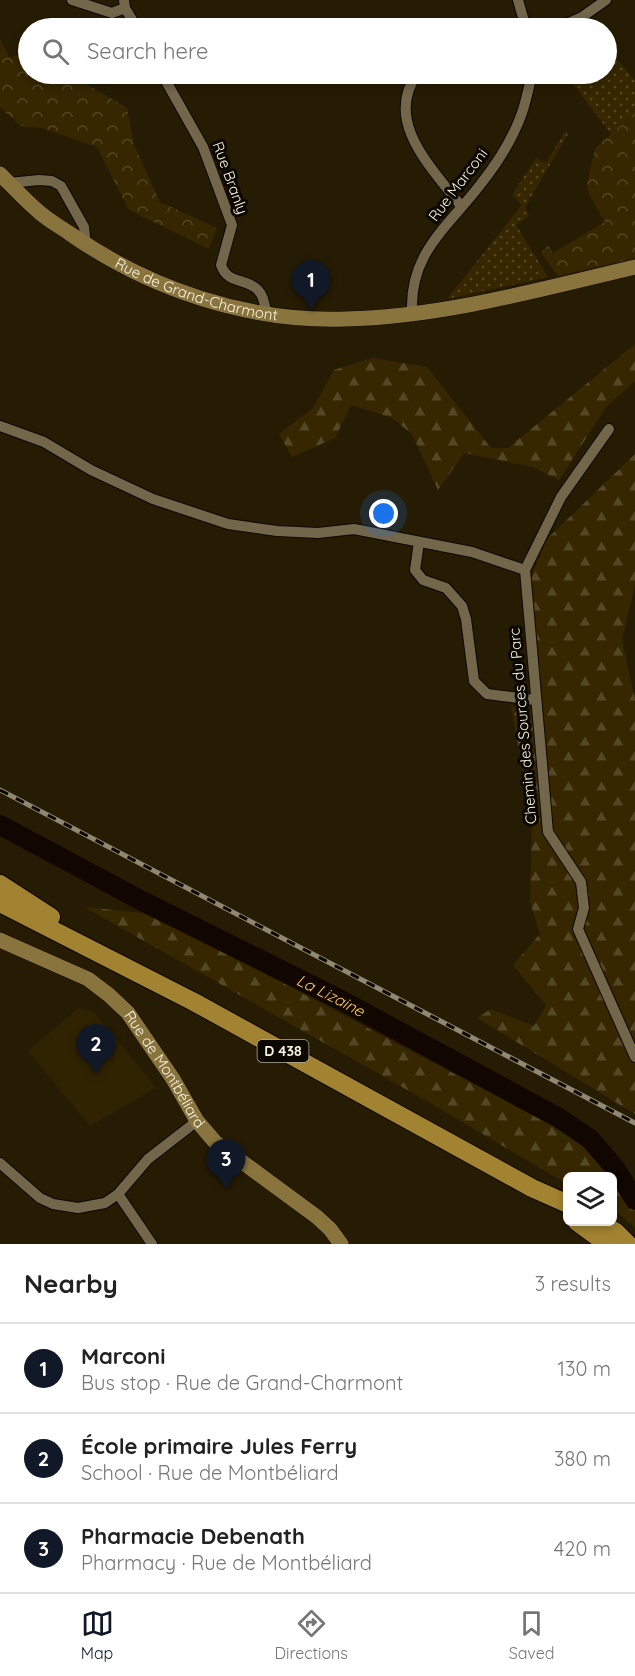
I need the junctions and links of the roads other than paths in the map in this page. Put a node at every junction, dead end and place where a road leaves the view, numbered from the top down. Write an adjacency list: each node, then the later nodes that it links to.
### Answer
1 (72, 0): 4 (street)
2 (518, 0): 6 (street)
3 (606, 0): 7 (street)
4 (124, 4): 5 (street)
5 (132, 18)
6 (523, 18)
7 (580, 18)
8 (168, 84): 15 (street, Rue Branly)
9 (410, 84): 12 (street)
10 (529, 84): 12 (street, Rue Marconi)
11 (4, 178): 13 (street, Rue de Grand-Charmont); 13 (street)
12 (461, 206): 16 (street, Rue Marconi)
13 (86, 245): 15 (street, Rue de Grand-Charmont)
14 (635, 267): 16 (street, Rue de Grand-Charmont)
15 (266, 314): 16 (street, Rue de Grand-Charmont)
16 (412, 314)
17 (0, 426): 19 (street)
18 (609, 429): 20 (street)
19 (419, 542): 20 (street); 21 (street)
20 (525, 570): 21 (street, Chemin des Sources du Parc)
21 (536, 700): 26 (street, Chemin des Sources du Parc)
22 (0, 884): 25 (main road)
23 (0, 903): 25 (main road, D 438)
24 (0, 940): 27 (street, Rue de Montbéliard)
25 (96, 950): 29 (main road, D 438)
26 (635, 1057)
27 (197, 1120): 30 (street); 36 (street, Rue de Montbéliard)
28 (0, 1163): 30 (street)
29 (532, 1188): 31 (main road); 32 (main road)
30 (118, 1194): 35 (street)
31 (563, 1202)
32 (563, 1211)
33 (584, 1226): 37 (main road)
34 (607, 1226): 38 (main road)
35 (152, 1244)
36 (341, 1244)
37 (607, 1244)
38 (628, 1244)

